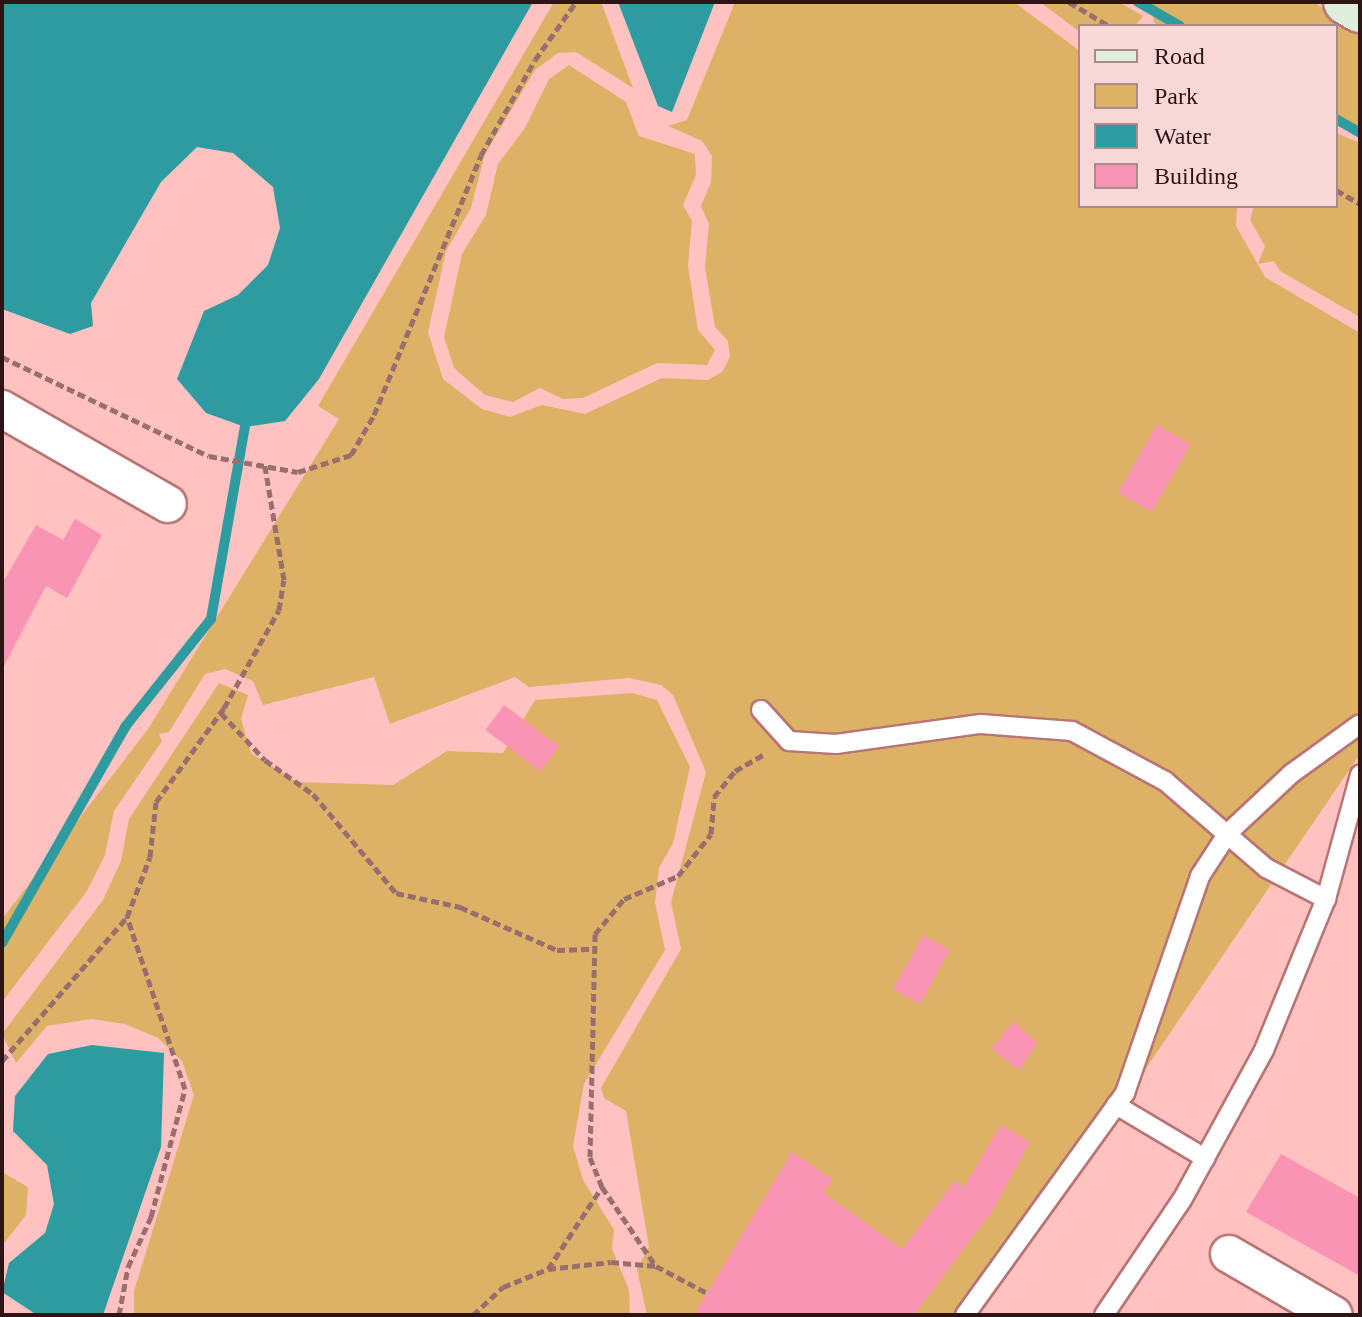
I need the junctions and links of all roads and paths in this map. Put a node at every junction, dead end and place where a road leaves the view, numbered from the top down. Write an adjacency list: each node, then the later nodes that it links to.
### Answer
1 (576, 2): 10 (path)
2 (1069, 2): 5 (path)
3 (1346, 2): 4 (street)
4 (1360, 10)
5 (1106, 24)
6 (1338, 191): 7 (path)
7 (1360, 204)
8 (2, 357): 10 (path)
9 (3, 413): 11 (street)
10 (265, 466): 13 (path)
11 (168, 504)
12 (761, 710): 15 (lane)
13 (221, 713): 19 (path); 20 (path)
14 (1360, 724): 17 (lane)
15 (789, 741): 17 (lane); 20 (path)
16 (1360, 775): 18 (lane)
17 (1228, 833): 18 (lane); 22 (lane)
18 (1326, 899): 23 (lane)
19 (127, 917): 21 (path); 29 (path)
20 (594, 949): 24 (path)
21 (2, 1061)
22 (1116, 1105): 23 (lane); 31 (lane)
23 (1205, 1158): 32 (lane)
24 (602, 1187): 26 (path); 27 (path)
25 (1229, 1254): 33 (street)
26 (656, 1266): 27 (path); 28 (path)
27 (548, 1269): 30 (path)
28 (707, 1293)
29 (119, 1315)
30 (473, 1315)
31 (965, 1315)
32 (1104, 1315)
33 (1334, 1315)

